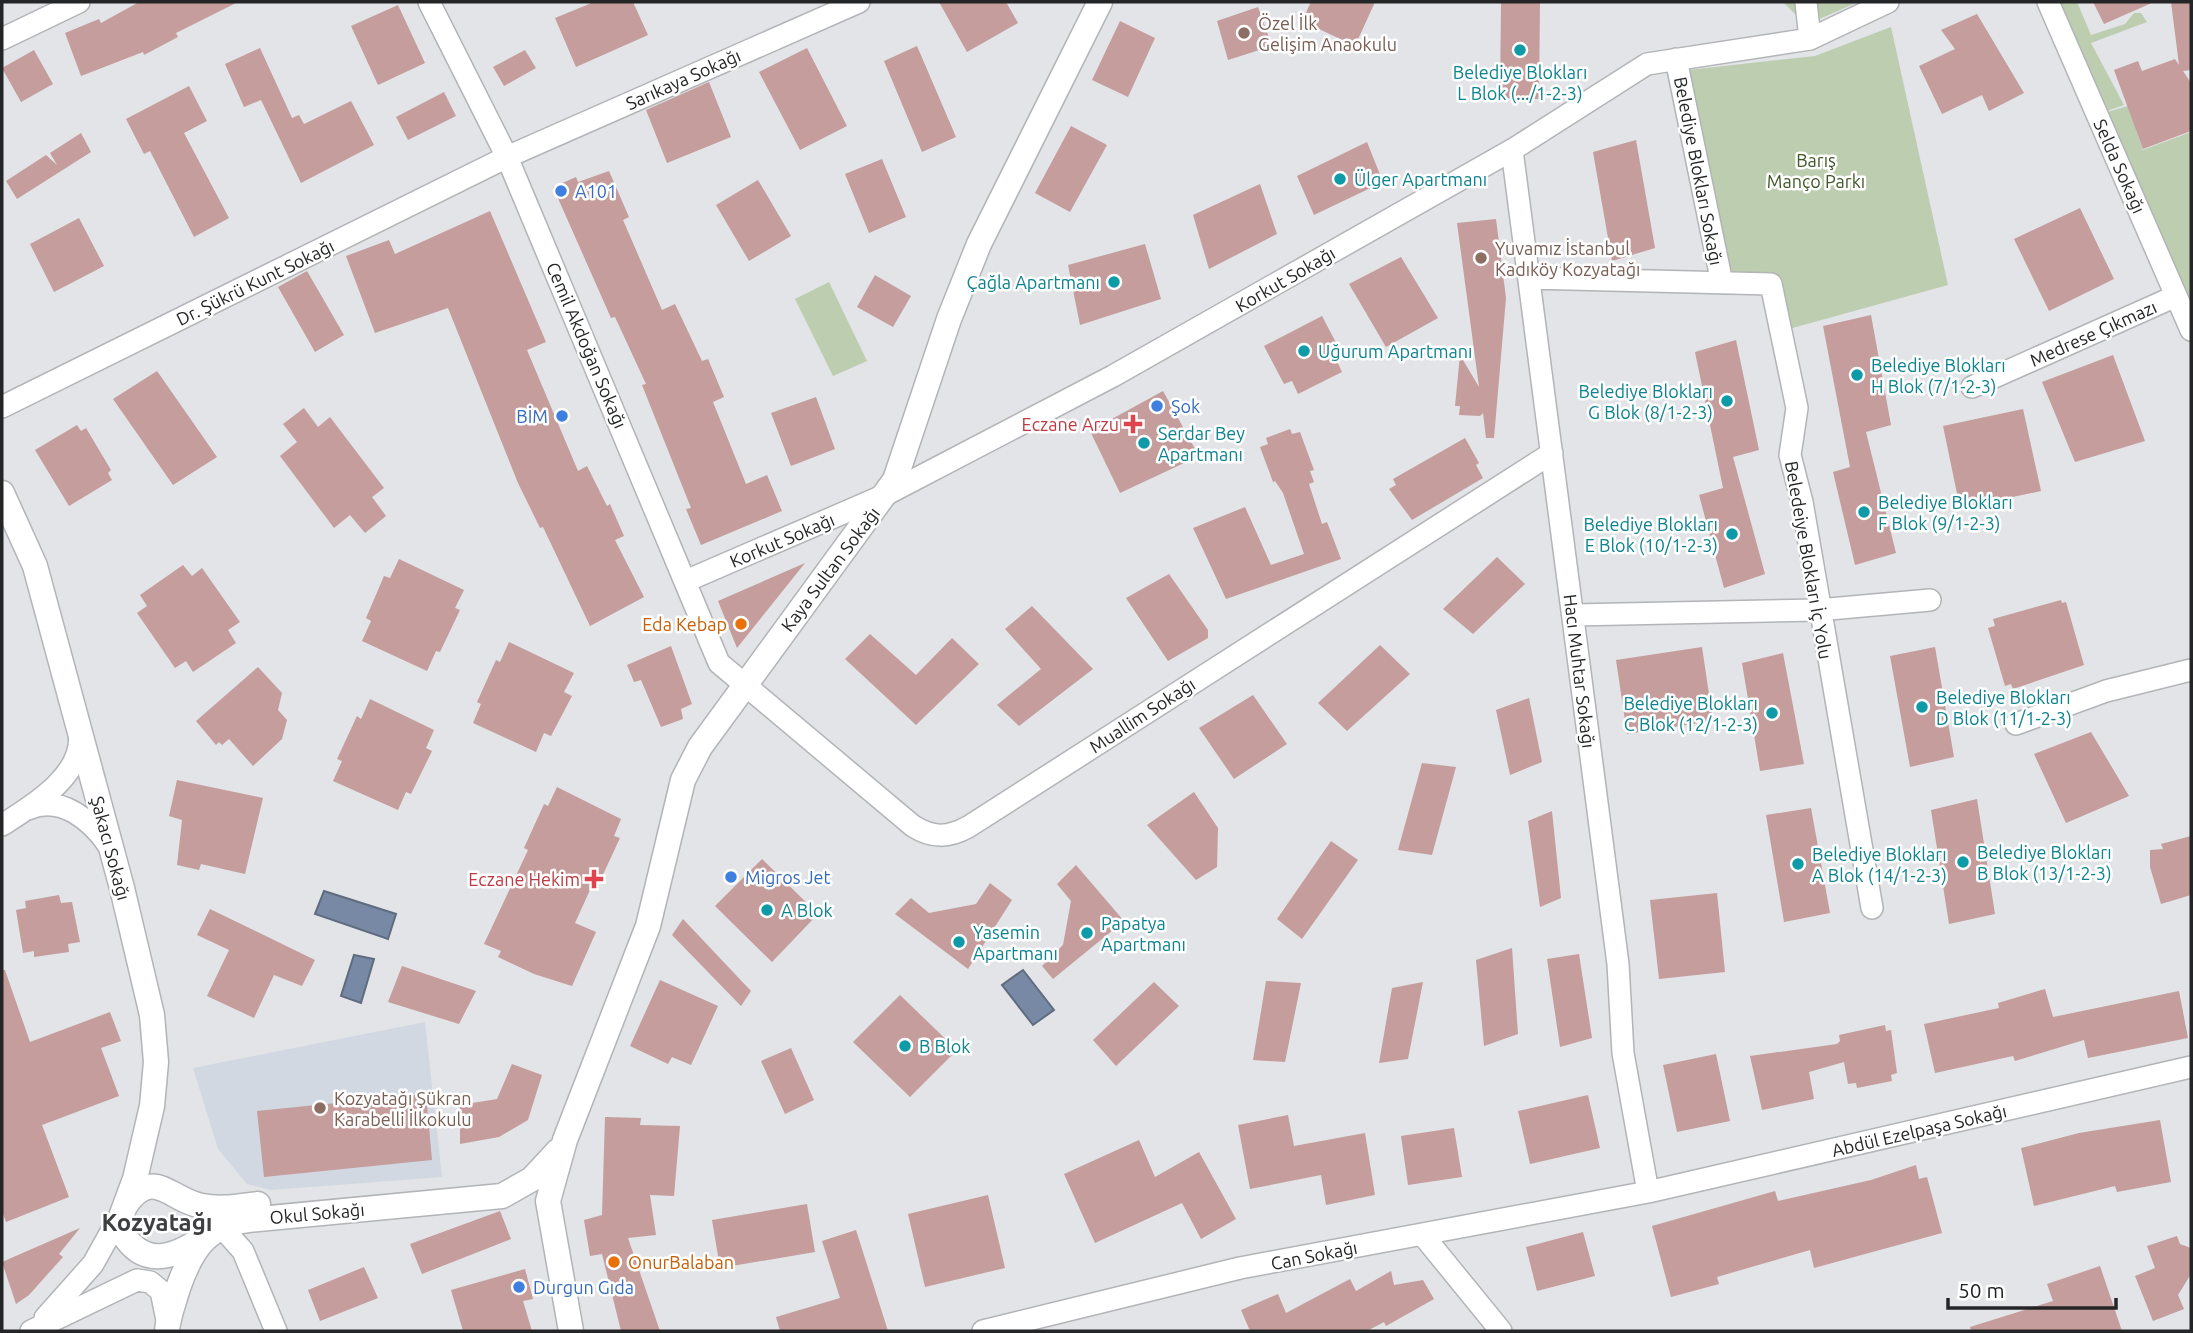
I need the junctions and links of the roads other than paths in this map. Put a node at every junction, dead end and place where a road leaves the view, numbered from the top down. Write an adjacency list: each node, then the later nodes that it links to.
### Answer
1 (429, 2): 12 (street, Cemil Akdoğan Sokağı)
2 (859, 2): 12 (street, Sarıkaya Sokağı)
3 (1100, 2): 21 (street, Kaya Sultan Sokağı)
4 (1807, 2): 9 (street)
5 (1888, 2): 9 (street, Korkut Sokağı)
6 (2048, 2): 15 (street, Selda Sokağı)
7 (66, 5): 8 (street)
8 (2, 39)
9 (1810, 39): 10 (street, Korkut Sokağı)
10 (1676, 59): 11 (street, Korkut Sokağı); 14 (street, Belediye Blokları Sokağı)
11 (1512, 150): 13 (street, Hacı Muhtar Sokağı); 21 (street, Korkut Sokağı)
12 (507, 157): 18 (street, Dr. Şükrü Kunt Sokağı); 22 (street, Cemil Akdoğan Sokağı)
13 (1529, 278): 14 (street, Beledeiye Blokları İç Yolu); 19 (street, Hacı Muhtar Sokağı)
14 (1722, 283): 24 (street, Beledeiye Blokları İç Yolu)
15 (2176, 296): 16 (street, Selda Sokağı); 17 (street, Medrese Çıkmazı)
16 (2191, 330)
17 (1972, 387)
18 (2, 407)
19 (1552, 453): 25 (street, Hacı Muhtar Sokağı); 27 (street, Muallim Sokağı)
20 (2, 493): 29 (street, Şakacı Sokağı)
21 (885, 495): 22 (street, Korkut Sokağı); 27 (street, Kaya Sultan Sokağı)
22 (686, 581): 27 (street, Cemil Akdoğan Sokağı)
23 (1930, 600): 24 (street)
24 (1818, 610): 25 (street); 33 (street, Beledeiye Blokları İç Yolu)
25 (1573, 615): 37 (street, Hacı Muhtar Sokağı)
26 (2191, 670): 28 (street)
27 (744, 686): 35 (street, Kaya Sultan Sokağı)
28 (2016, 724)
29 (79, 730): 30 (street); 32 (street, Şakacı Sokağı)
30 (26, 810): 31 (street); 32 (street)
31 (2, 825)
32 (111, 849): 38 (street, Şakacı Sokağı)
33 (1872, 908)
34 (2191, 1067): 37 (street, Abdül Ezelpaşa Sokağı)
35 (567, 1134): 36 (street, Kaya Sultan Sokağı); 39 (street, Kaya Sultan Sokağı)
36 (527, 1182): 38 (street, Okul Sokağı); 39 (street); 40 (street, Okul Sokağı)
37 (1648, 1192): 41 (street, Can Sokağı)
38 (123, 1210): 40 (street, Okul Sokağı); 43 (street)
39 (548, 1211): 45 (street, Kaya Sultan Sokağı)
40 (210, 1232): 42 (street); 44 (street)
41 (1422, 1234): 46 (street, Can Sokağı); 47 (street)
42 (167, 1329): 43 (street)
43 (30, 1331)
44 (276, 1331)
45 (571, 1331)
46 (983, 1331)
47 (1501, 1331)

